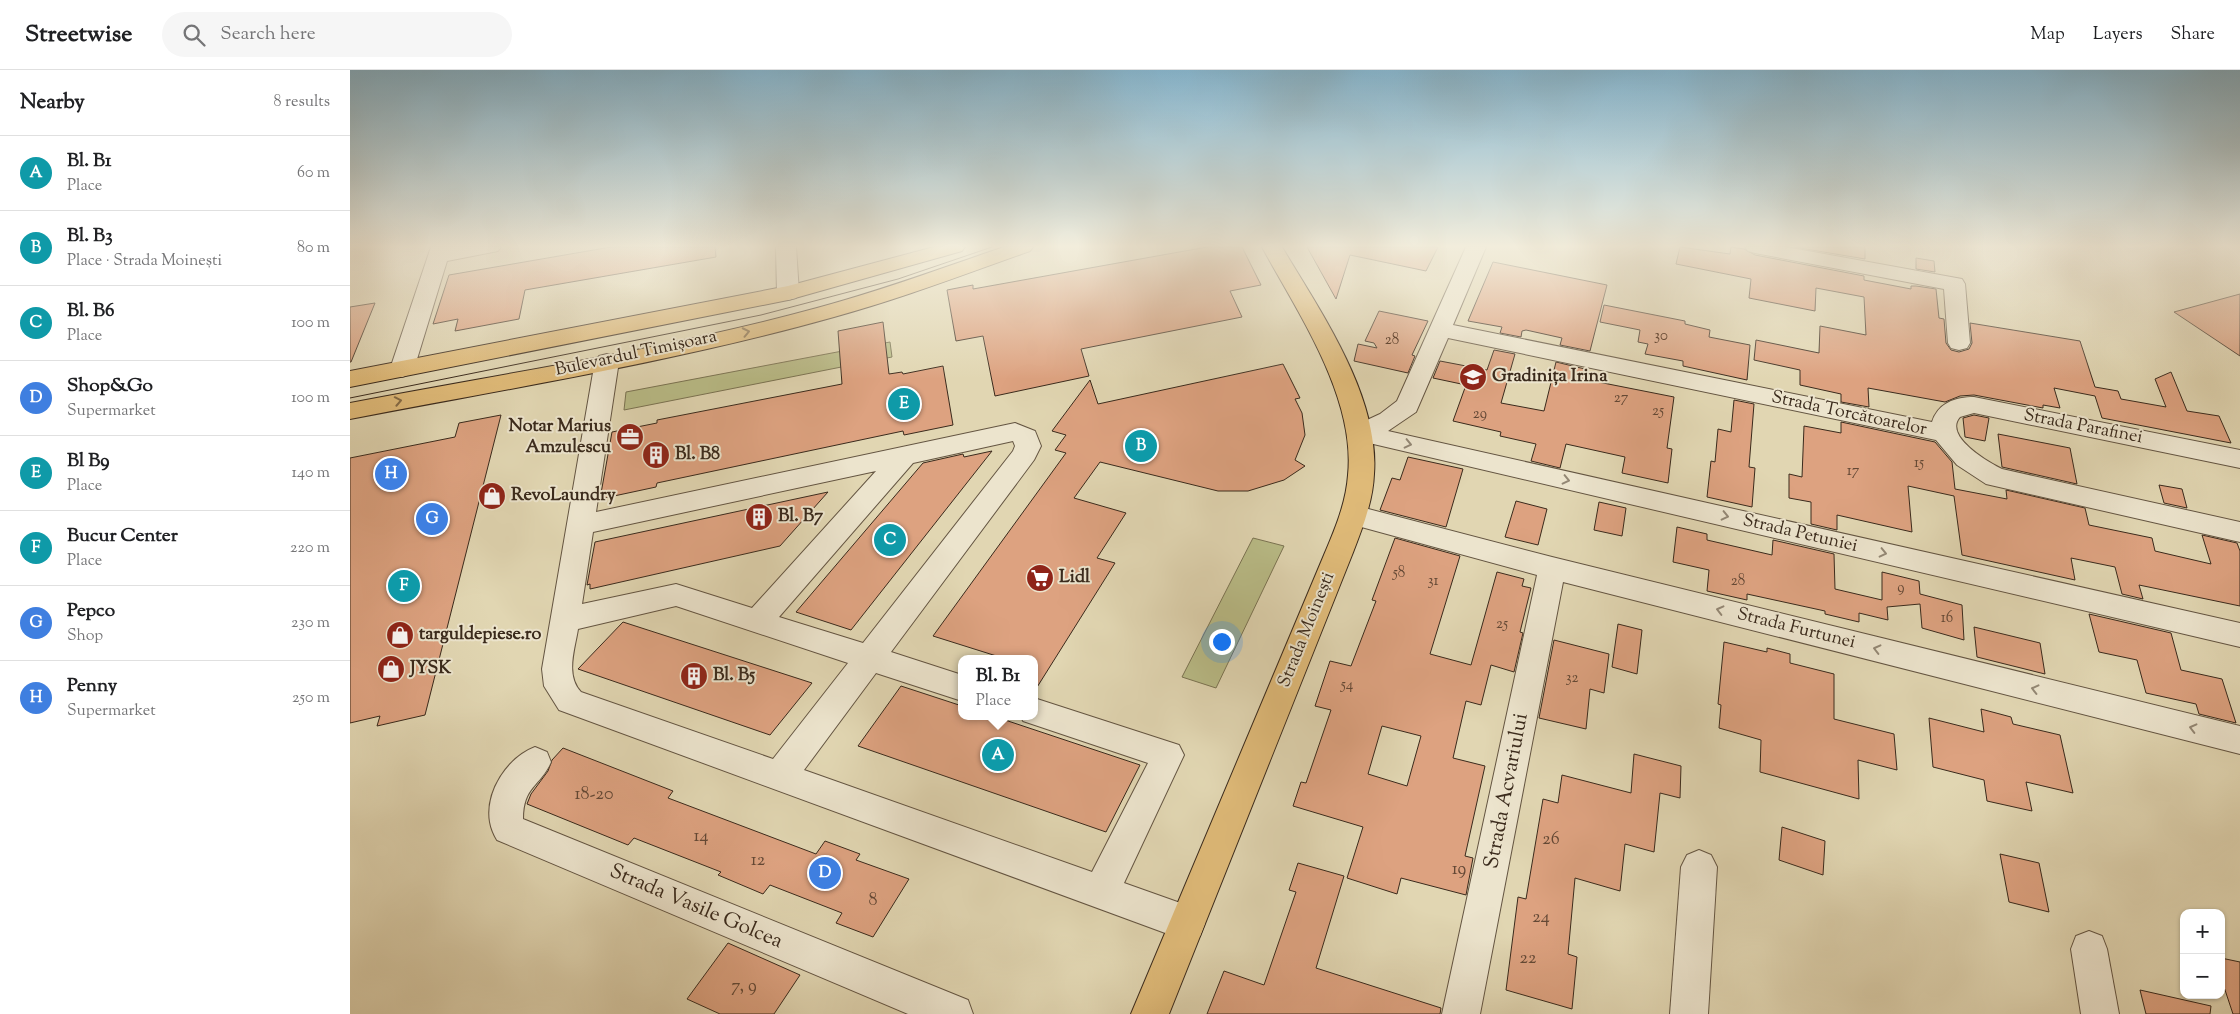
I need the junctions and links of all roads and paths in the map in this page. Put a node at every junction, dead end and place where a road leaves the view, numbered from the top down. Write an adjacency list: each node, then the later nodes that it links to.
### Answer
1 (426, 291): 12 (street)
2 (795, 291): 7 (main road, Bulevardul Timișoara)
3 (892, 291): 8 (main road, Bulevardul Timișoara)
4 (1296, 291): 15 (main road, Strada Moinești)
5 (1457, 291): 9 (street)
6 (1955, 291): 10 (street)
7 (788, 293): 8 (main road); 12 (main road, Bulevardul Timișoara)
8 (798, 320): 11 (main road, Bulevardul Timișoara, one-way to 8)
9 (1440, 330): 15 (street); 16 (street, Strada Torcătoarelor)
10 (1959, 343)
11 (607, 361): 14 (main road, Bulevardul Timișoara, one-way to 11); 20 (street)
12 (402, 369): 13 (main road, Bulevardul Timișoara)
13 (350, 379)
14 (350, 410)
15 (1360, 433): 19 (main road, Strada Moinești); 25 (street, Strada Petuniei, one-way to 25)
16 (1944, 433): 18 (street, Strada Parafinei); 21 (street, Strada Torcătoarelor)
17 (905, 455): 20 (street); 24 (street); 26 (street)
18 (2240, 459)
19 (1353, 515): 22 (street, Strada Furtunei); 34 (main road, Strada Moinești)
20 (580, 525): 23 (street)
21 (2240, 532)
22 (1552, 568): 29 (street, Strada Furtunei, one-way to 22); 38 (street, Strada Acvariului)
23 (565, 620): 24 (street); 31 (street)
24 (758, 621): 26 (street)
25 (2240, 635)
26 (870, 658): 27 (street); 31 (street)
27 (958, 687)
28 (1038, 712): 33 (street)
29 (2240, 740)
30 (535, 762): 36 (street, Strada Vasile Golcea)
31 (779, 777): 33 (street)
32 (1699, 867): 39 (street)
33 (1101, 892): 34 (street)
34 (1187, 923): 37 (main road, Strada Moinești)
35 (2090, 949): 40 (street)
36 (954, 1014)
37 (1150, 1014)
38 (1461, 1014)
39 (1690, 1014)
40 (2100, 1014)

